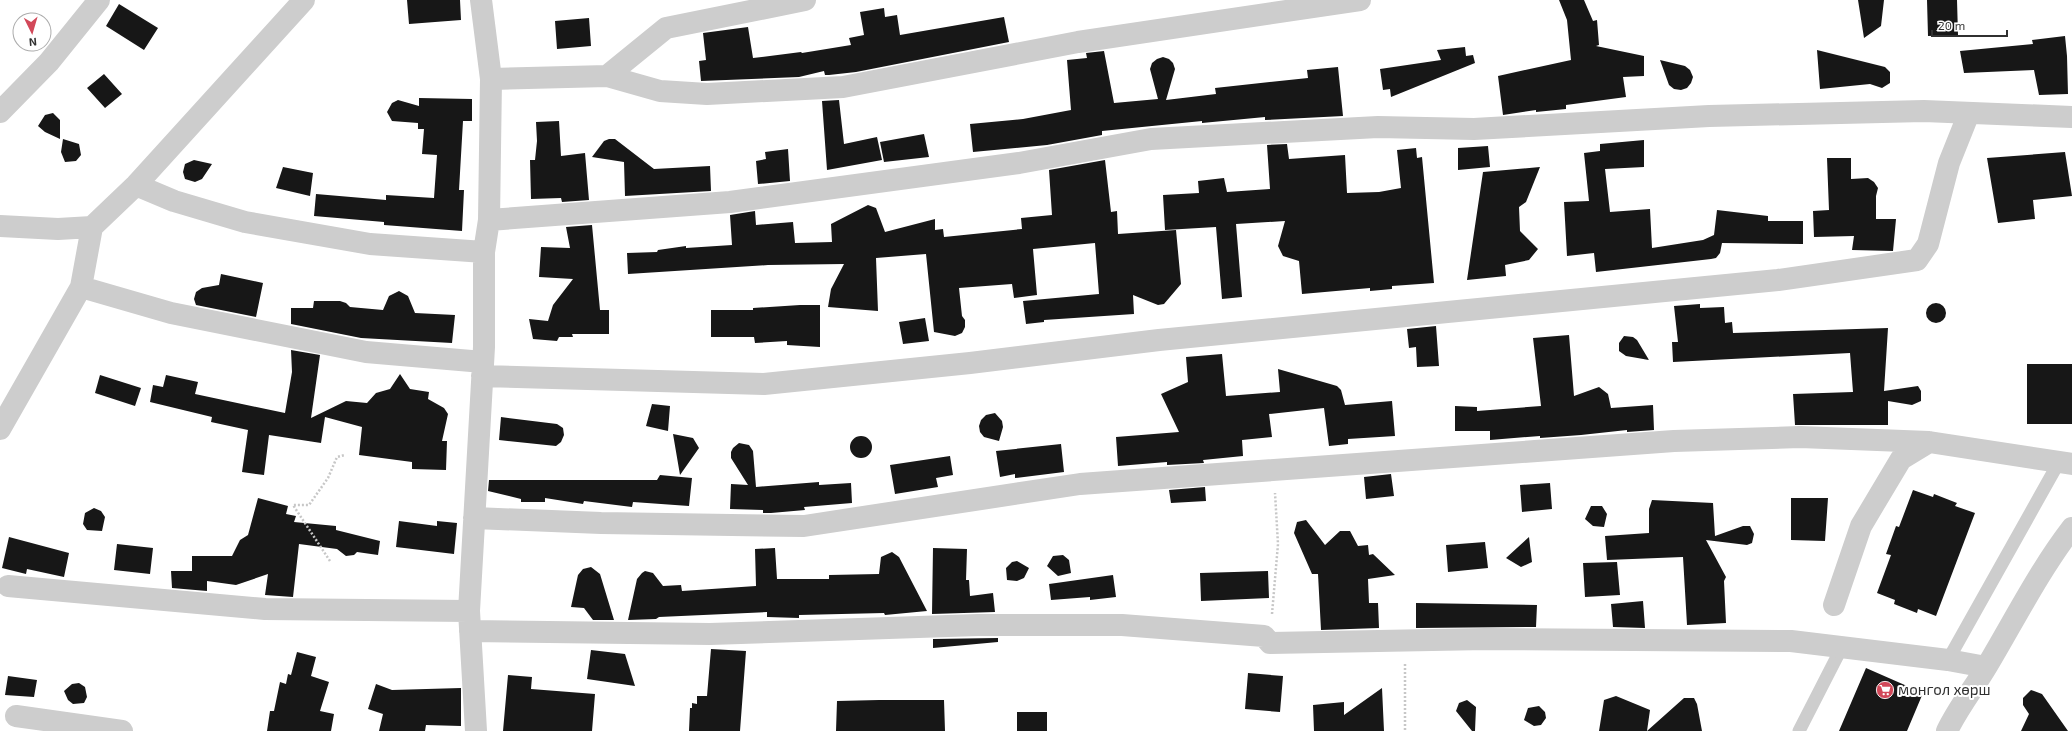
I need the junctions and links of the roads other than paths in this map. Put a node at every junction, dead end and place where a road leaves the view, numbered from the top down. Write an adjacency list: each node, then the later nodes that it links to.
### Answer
1 (99, 0): 8 (street)
2 (304, 0): 11 (street)
3 (482, 0): 7 (street)
4 (805, 0): 6 (street)
5 (1360, 0): 6 (street)
6 (607, 76): 7 (street)
7 (491, 79): 12 (street)
8 (0, 112)
9 (1969, 113): 10 (street); 12 (street); 17 (street)
10 (2072, 117)
11 (136, 185): 14 (street); 15 (street)
12 (489, 220): 15 (street)
13 (0, 226): 14 (street)
14 (92, 227): 16 (street)
15 (484, 252): 17 (street)
16 (81, 287): 17 (street); 18 (street)
17 (482, 369): 21 (street)
18 (0, 429)
19 (1929, 442): 20 (street); 21 (street); 24 (street)
20 (2066, 463): 27 (lane)
21 (474, 518): 25 (street)
22 (2072, 528): 28 (street)
23 (8, 586): 25 (street)
24 (1834, 605)
25 (470, 621): 26 (street); 31 (street)
26 (1842, 647): 27 (street); 32 (lane)
27 (1948, 660): 28 (street)
28 (1986, 667): 33 (street)
29 (16, 716): 30 (street)
30 (122, 731)
31 (476, 731)
32 (1799, 731)
33 (1947, 731)

